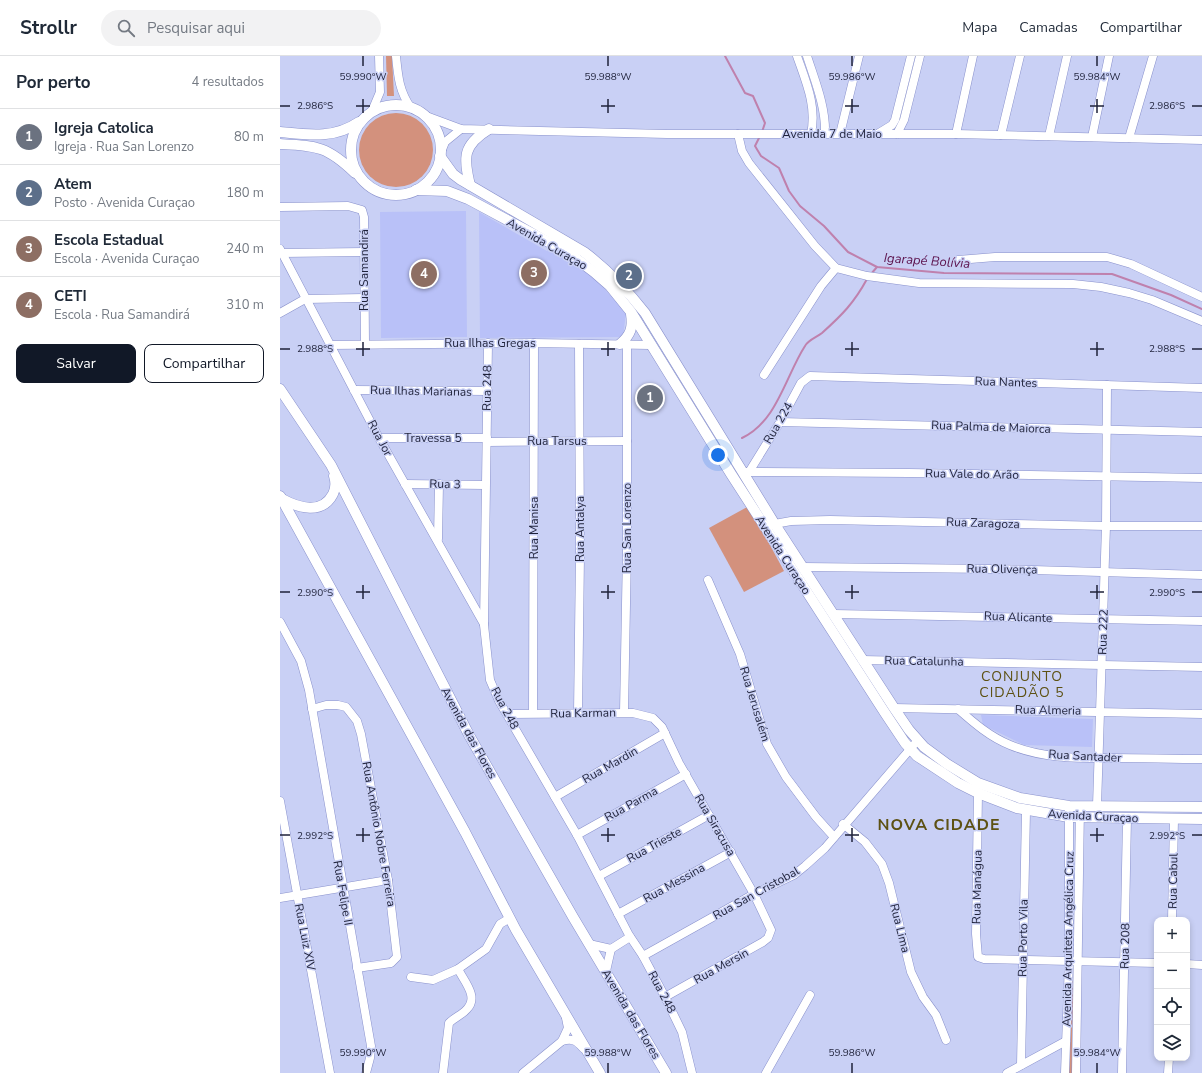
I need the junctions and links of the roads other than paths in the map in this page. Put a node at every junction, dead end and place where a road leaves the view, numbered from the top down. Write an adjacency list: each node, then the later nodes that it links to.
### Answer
1 (379, 56): 14 (street)
2 (396, 56): 13 (street)
3 (797, 56): 21 (street)
4 (859, 56): 23 (street)
5 (910, 56): 24 (street)
6 (920, 56): 25 (street)
7 (973, 56): 26 (street)
8 (1020, 56): 27 (street)
9 (1067, 56): 28 (street)
10 (1108, 56): 29 (street)
11 (1153, 56): 30 (street)
12 (808, 58): 22 (street)
13 (411, 108): 14 (main road); 15 (main road)
14 (372, 111): 16 (main road)
15 (426, 116): 17 (street, Avenida 7 de Maio); 33 (main road)
16 (361, 121): 19 (main road); 34 (main road)
17 (461, 129): 18 (street, Avenida 7 de Maio); 33 (street)
18 (489, 130): 20 (street, Avenida 7 de Maio); 35 (main road)
19 (280, 132)
20 (738, 134): 21 (street, Avenida 7 de Maio); 41 (street)
21 (811, 134): 22 (street, Avenida 7 de Maio)
22 (825, 134): 23 (street, Avenida 7 de Maio)
23 (840, 134): 24 (street, Avenida 7 de Maio)
24 (877, 134): 25 (street, Avenida 7 de Maio)
25 (897, 134): 26 (street, Avenida 7 de Maio)
26 (956, 134): 27 (street, Avenida 7 de Maio)
27 (1001, 135): 28 (street, Avenida 7 de Maio)
28 (1049, 136): 29 (street, Avenida 7 de Maio)
29 (1092, 137): 30 (street, Avenida 7 de Maio)
30 (1129, 138): 31 (street, Avenida 7 de Maio)
31 (1202, 140)
32 (280, 144): 34 (main road)
33 (440, 154): 35 (main road, Avenida Curaçao); 36 (main road)
34 (360, 178): 36 (main road)
35 (470, 185): 62 (main road, Avenida Curaçao)
36 (416, 190): 45 (main road, Avenida Curaçao)
37 (280, 207): 39 (street, Rua Samandirá)
38 (281, 251): 39 (street); 44 (street, Rua Jor)
39 (364, 252): 43 (street, Rua Samandirá)
40 (958, 260): 42 (street)
41 (836, 268): 47 (street); 55 (street)
42 (1202, 297)
43 (364, 298): 44 (street); 50 (street, Rua Samandirá)
44 (305, 299): 46 (street); 53 (street, Rua Jor)
45 (630, 312): 52 (main road); 54 (main road, Avenida Curaçao)
46 (280, 313)
47 (1202, 321)
48 (488, 343): 49 (street, Rua Ilhas Gregas); 50 (street, Rua Ilhas Gregas); 61 (street, Rua 248)
49 (534, 343): 51 (street, Rua Ilhas Gregas); 71 (street, Rua Manisa)
50 (365, 344): 53 (street, Rua Ilhas Gregas)
51 (579, 344): 52 (street, Rua Ilhas Gregas); 69 (street, Rua Antalya)
52 (624, 344): 54 (street, Rua Ilhas Gregas); 70 (street, Rua San Lorenzo)
53 (330, 345): 60 (street, Rua Jor)
54 (650, 345): 63 (main road, Avenida Curaçao)
55 (764, 375)
56 (810, 376): 57 (street, Rua Nantes); 64 (street, Rua 224)
57 (1107, 385): 58 (street, Rua Nantes); 65 (street, Rua 222)
58 (1202, 388)
59 (280, 389): 72 (main road, Avenida das Flores)
60 (354, 390): 61 (street, Rua Ilhas Marianas); 67 (street, Rua Jor)
61 (488, 391): 68 (street, Rua 248)
62 (702, 407): 63 (main road); 73 (main road, Avenida Curaçao)
63 (691, 411): 80 (main road, Avenida Curaçao)
64 (780, 422): 65 (street, Rua Palma de Maiorca); 73 (street, Rua 224)
65 (1106, 430): 66 (street, Rua Palma de Maiorca); 74 (street, Rua 222)
66 (1202, 432)
67 (379, 438): 68 (street, Travessa 5); 76 (street, Rua Jor)
68 (487, 440): 71 (street, Rua Tarsus); 78 (street, Rua 248)
69 (579, 441): 70 (street, Rua Tarsus); 71 (street, Rua Tarsus); 102 (street, Rua Antalya)
70 (627, 441): 99 (street, Rua San Lorenzo)
71 (534, 442): 101 (street, Rua Manisa)
72 (331, 465): 79 (main road); 141 (main road, Avenida das Flores)
73 (745, 472): 74 (street, Rua Vale do Arão); 80 (main road, Avenida Curaçao)
74 (1106, 476): 75 (street, Rua Vale do Arão); 81 (street, Rua 222)
75 (1202, 478)
76 (405, 484): 77 (street, Rua 3); 83 (street, Rua Jor)
77 (439, 484): 78 (street, Rua 3); 83 (street)
78 (485, 485): 92 (street, Rua 248)
79 (281, 497): 138 (main road)
80 (769, 525): 81 (street, Rua Zaragoza); 84 (main road, Avenida Curaçao); 108 (main road, Avenida Curaçao)
81 (1106, 526): 82 (street, Rua Zaragoza); 85 (street, Rua 222)
82 (1202, 526)
83 (438, 540): 92 (street, Rua Jor)
84 (803, 567): 85 (street, Rua Olivença); 88 (main road, Avenida Curaçao)
85 (1105, 572): 86 (street, Rua Olivença); 89 (street, Rua 222)
86 (1202, 575)
87 (708, 580): 128 (street, Rua Jerusalém)
88 (834, 614): 89 (street, Rua Alicante); 93 (main road, Avenida Curaçao)
89 (1103, 619): 90 (street, Rua Alicante); 94 (street, Rua 222)
90 (1202, 621)
91 (280, 622): 97 (street, Rua Felipe II)
92 (484, 625): 103 (street, Rua 248)
93 (862, 660): 94 (street, Rua Catalunha); 96 (main road, Avenida Curaçao)
94 (1102, 665): 95 (street, Rua Catalunha); 100 (street, Rua 222)
95 (1202, 667)
96 (894, 708): 98 (street, Rua Almeria); 107 (main road, Avenida Curaçao)
97 (312, 709): 131 (street, Rua Antônio Nobre Ferreira); 132 (street, Rua Felipe II)
98 (958, 709): 100 (street, Rua Almeria); 109 (street, Rua Santader)
99 (624, 712): 102 (street, Rua Karman); 105 (street, Rua Karman)
100 (1100, 712): 104 (street, Rua Almeria); 109 (street, Rua 222)
101 (533, 713): 102 (street, Rua Karman); 103 (street, Rua Karman)
102 (578, 713)
103 (507, 714): 113 (street, Rua 248)
104 (1202, 714)
105 (658, 722): 106 (street, Rua Siracusa)
106 (665, 734): 111 (street, Rua Siracusa); 113 (street, Rua Mardin)
107 (918, 740): 108 (street, Rua San Cristobal); 115 (main road, Avenida Curaçao)
108 (909, 749): 112 (main road, Avenida Curaçao); 126 (street, Rua San Cristobal)
109 (1099, 758): 110 (street, Rua Santader); 117 (street, Rua 222)
110 (1202, 759)
111 (686, 774): 120 (street, Rua Siracusa); 127 (street, Rua Parma)
112 (978, 793): 119 (main road, Avenida Curaçao); 144 (street, Rua Manágua)
113 (555, 797): 127 (street, Rua 248)
114 (280, 801): 134 (street, Rua Luiz XIV)
115 (1069, 806): 116 (main road, Avenida Curaçao); 121 (street, Avenida Arquiteta Angélica Cruz)
116 (1080, 806): 117 (main road, Avenida Curaçao); 122 (street, Avenida Arquiteta Angélica Cruz)
117 (1097, 806): 118 (main road, Avenida Curaçao)
118 (1202, 807)
119 (1026, 811): 121 (main road, Avenida Curaçao); 144 (street, Rua Porto Vila)
120 (709, 815): 129 (street, Rua Siracusa); 130 (street, Rua Trieste)
121 (1070, 817): 122 (main road, Avenida Curaçao); 145 (street, Avenida Arquiteta Angélica Cruz)
122 (1080, 817): 123 (main road, Avenida Curaçao); 146 (street, Avenida Arquiteta Angélica Cruz)
123 (1127, 818): 124 (main road, Avenida Curaçao); 147 (street, Rua 208)
124 (1174, 819): 125 (main road, Avenida Curaçao); 137 (street, Rua Cabul)
125 (1202, 819)
126 (843, 824): 128 (street, Rua San Cristobal); 158 (street, Rua Lima)
127 (577, 835): 130 (street, Rua 248)
128 (834, 837): 133 (street, Rua San Cristobal)
129 (731, 852): 133 (street, Rua Siracusa); 136 (street, Rua Messina)
130 (599, 876): 136 (street, Rua 248)
131 (388, 880): 132 (street); 151 (street, Rua Antônio Nobre Ferreira)
132 (343, 888): 134 (street); 151 (street, Rua Felipe II)
133 (754, 894): 139 (street, Rua Siracusa); 143 (street, Rua San Cristobal)
134 (297, 895): 135 (street); 164 (street, Rua Luiz XIV)
135 (280, 898)
136 (618, 914): 140 (street, Rua 248)
137 (1172, 917)
138 (510, 918): 152 (street); 157 (main road)
139 (771, 930): 156 (street, Rua Mersin)
140 (630, 937): 142 (street); 143 (street, Rua 248)
141 (589, 944): 142 (street); 153 (main road, Avenida das Flores)
142 (612, 949): 153 (street)
143 (643, 956): 156 (street, Rua 248)
144 (1022, 959): 145 (street); 163 (street, Rua Porto Vila)
145 (1069, 961): 146 (street); 160 (street, Avenida Arquiteta Angélica Cruz)
146 (1079, 961): 147 (street); 174 (street, Avenida Arquiteta Angélica Cruz)
147 (1124, 962): 148 (street); 175 (street, Rua 208)
148 (1154, 963)
149 (1190, 964): 150 (street)
150 (1202, 964)
151 (357, 968): 165 (street, Rua Felipe II)
152 (458, 969): 154 (street); 166 (street)
153 (606, 971): 169 (main road, Avenida das Flores)
154 (411, 977)
155 (810, 995): 171 (street)
156 (665, 997): 170 (street, Rua 248)
157 (564, 1013): 159 (street); 161 (main road)
158 (946, 1040)
159 (562, 1041): 161 (street); 167 (street)
160 (1066, 1041): 163 (street); 173 (street, Avenida Arquiteta Angélica Cruz)
161 (591, 1057): 168 (main road)
162 (1169, 1061): 176 (street)
163 (1021, 1065): 172 (street)
164 (330, 1073)
165 (366, 1073)
166 (443, 1073)
167 (523, 1073)
168 (600, 1073)
169 (666, 1073)
170 (692, 1073)
171 (766, 1073)
172 (1007, 1073)
173 (1065, 1073)
174 (1076, 1073)
175 (1122, 1073)
176 (1168, 1073)

